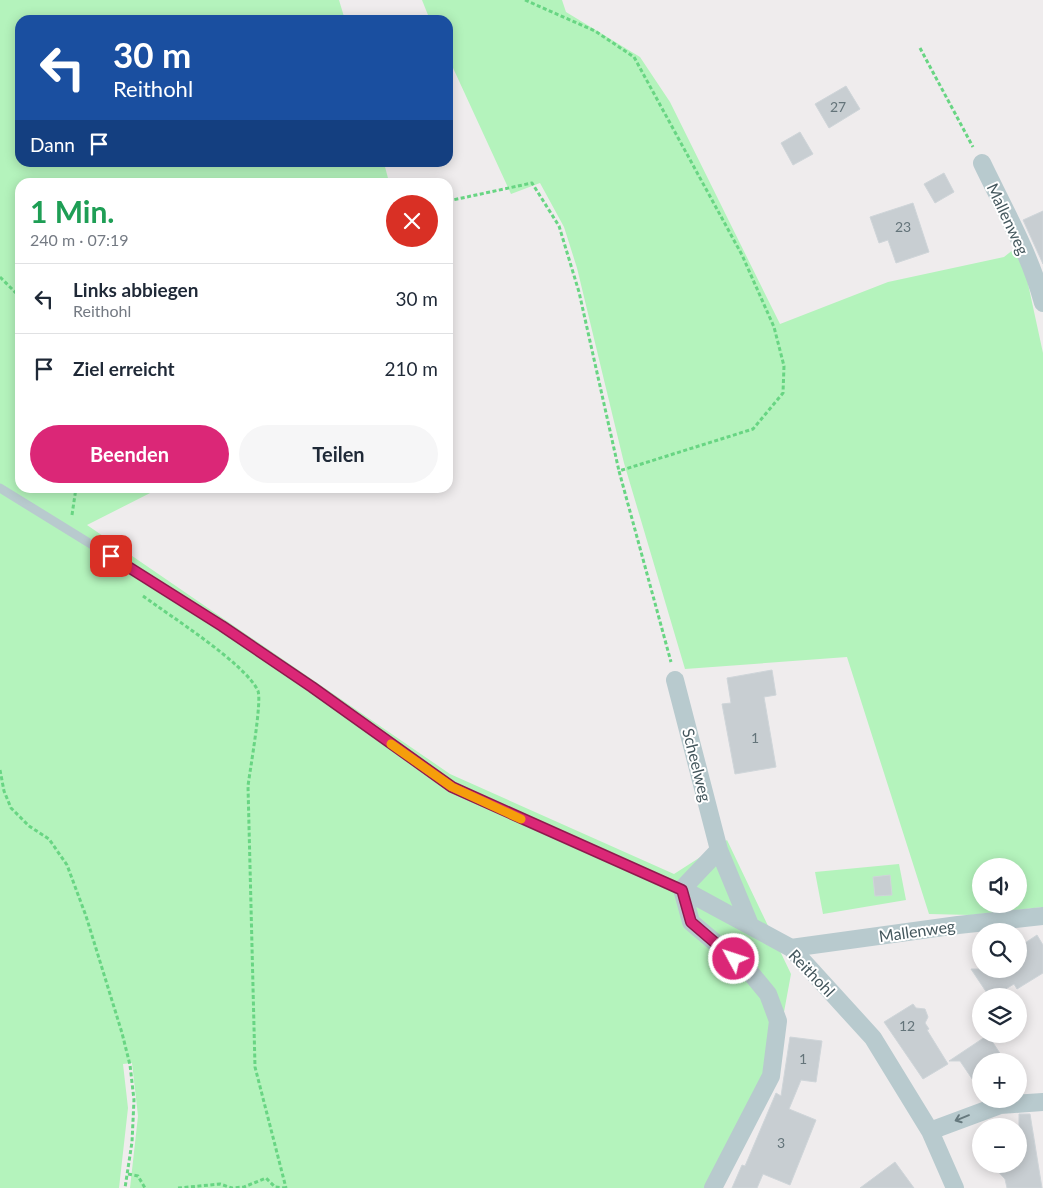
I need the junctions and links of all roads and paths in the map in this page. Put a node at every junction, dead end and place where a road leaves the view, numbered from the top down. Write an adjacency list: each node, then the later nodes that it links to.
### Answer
1 (525, 0): 8 (path)
2 (920, 48): 3 (path)
3 (982, 163): 7 (street, Mallenweg)
4 (453, 200): 8 (path)
5 (0, 277): 6 (path)
6 (15, 292)
7 (1043, 304)
8 (619, 471): 13 (path)
9 (0, 488): 11 (lane, Reithohl)
10 (75, 493): 11 (path)
11 (70, 530): 16 (lane, Reithohl)
12 (140, 594): 26 (path)
13 (675, 680): 15 (street, Scheelweg)
14 (0, 770): 22 (path)
15 (719, 850): 16 (street); 18 (street, Scheelweg)
16 (682, 890): 18 (street, Reithohl); 27 (street)
17 (1043, 916): 19 (street, Mallenweg)
18 (750, 925): 19 (street, Reithohl)
19 (791, 948): 21 (street, Reithohl)
20 (1043, 1102): 21 (street, one-way to 21)
21 (930, 1131): 28 (street, Reithohl)
22 (128, 1174): 23 (path); 24 (path)
23 (125, 1188)
24 (145, 1188)
25 (178, 1188): 26 (path)
26 (286, 1188)
27 (713, 1188)
28 (955, 1188)

